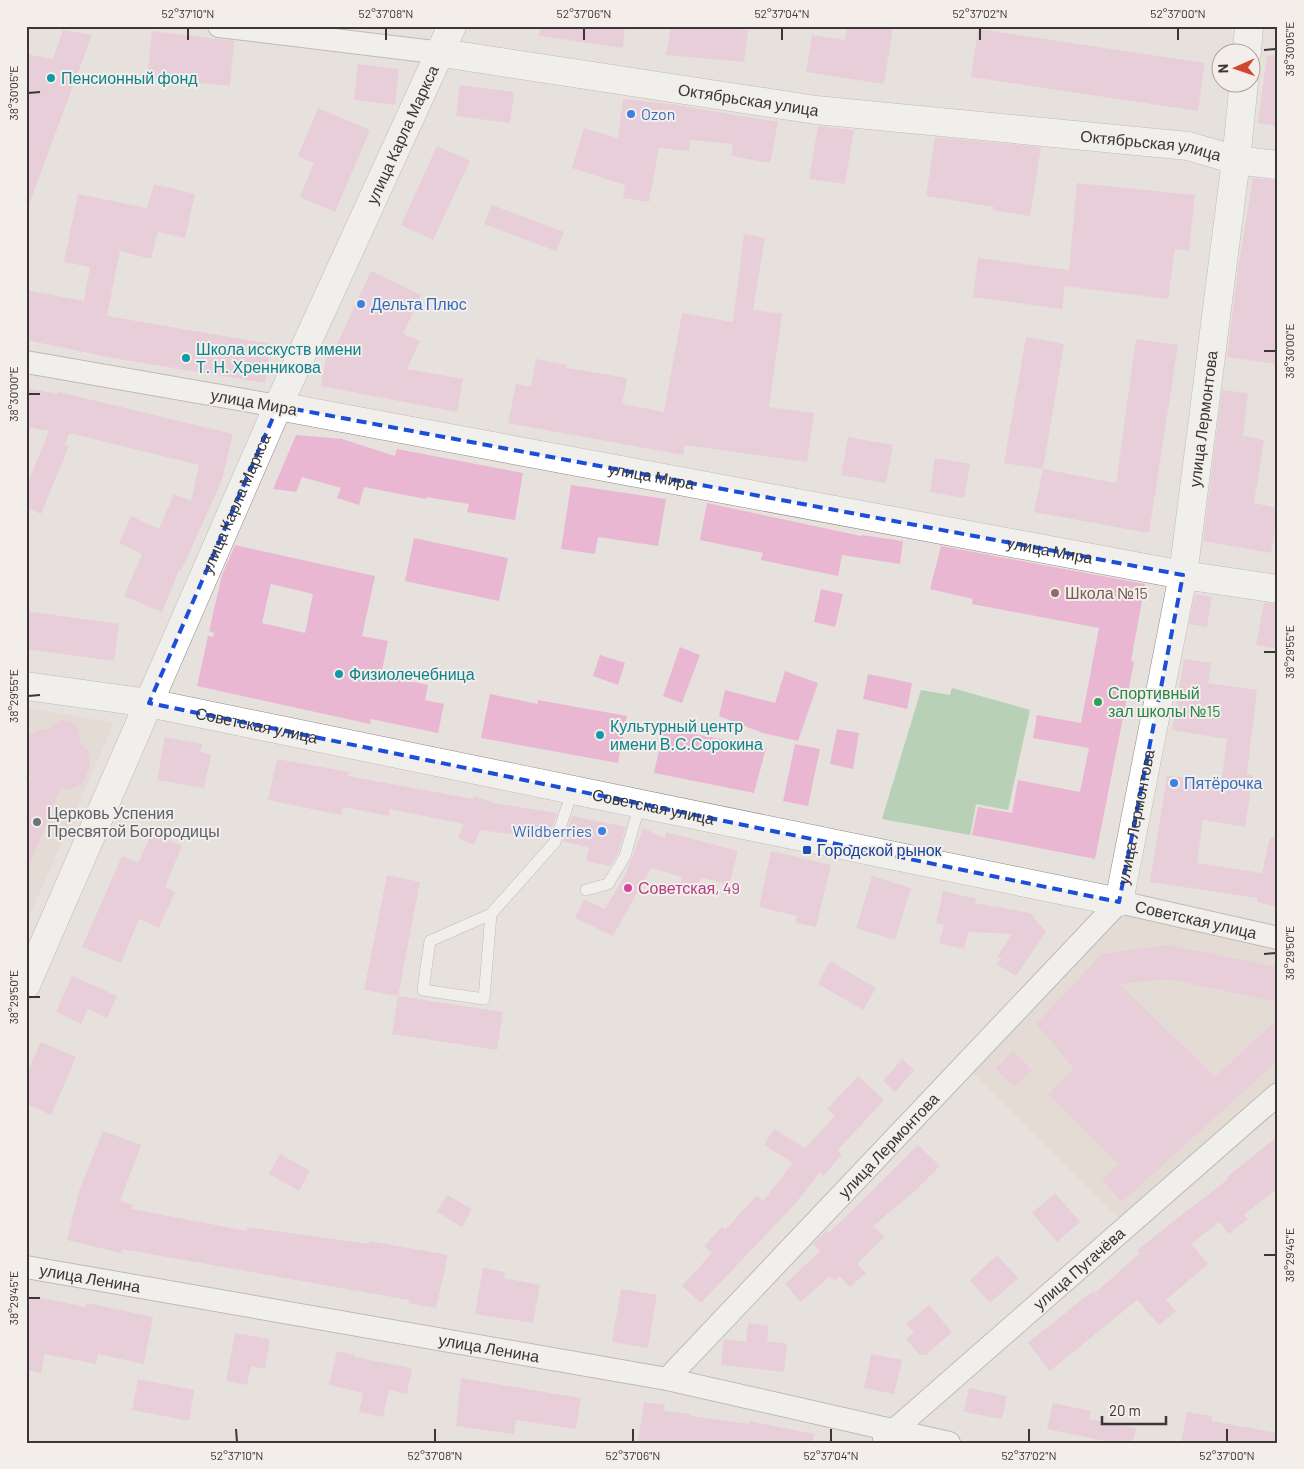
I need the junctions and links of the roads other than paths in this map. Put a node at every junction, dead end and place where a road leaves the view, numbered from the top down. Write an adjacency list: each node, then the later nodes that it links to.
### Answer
1 (219, 26): 5 (street, Октябрьская улица)
2 (452, 26): 5 (main road, улица Карла Маркса)
3 (1250, 26): 4 (main road)
4 (1248, 42)
5 (442, 52): 7 (main road, Октябрьская улица); 10 (main road, улица Карла Маркса)
6 (1243, 92): 7 (main road, улица Лермонтова)
7 (1236, 160): 8 (main road, Октябрьская улица); 11 (main road, улица Лермонтова)
8 (1278, 164)
9 (26, 362): 10 (street, улица Мира)
10 (278, 406): 11 (main road, улица Мира); 14 (main road, улица Карла Маркса)
11 (1183, 575): 12 (main road, улица Мира); 18 (main road, улица Лермонтова)
12 (1278, 589)
13 (26, 686): 14 (main road, Советская улица)
14 (148, 703): 15 (main road, Советская улица); 21 (main road, улица Карла Маркса)
15 (573, 790): 16 (main road, Советская улица); 19 (lane)
16 (640, 804): 17 (lane); 18 (main road, Советская улица)
17 (586, 890)
18 (1118, 902): 20 (street, Советская улица); 24 (street, улица Лермонтова)
19 (491, 914): 19 (lane)
20 (1278, 938)
21 (26, 986)
22 (1278, 1094): 25 (street, улица Пугачёва)
23 (26, 1267): 24 (street, улица Ленина)
24 (667, 1379): 25 (street, улица Ленина)
25 (886, 1437): 26 (street, улица Ленина)
26 (949, 1443)

